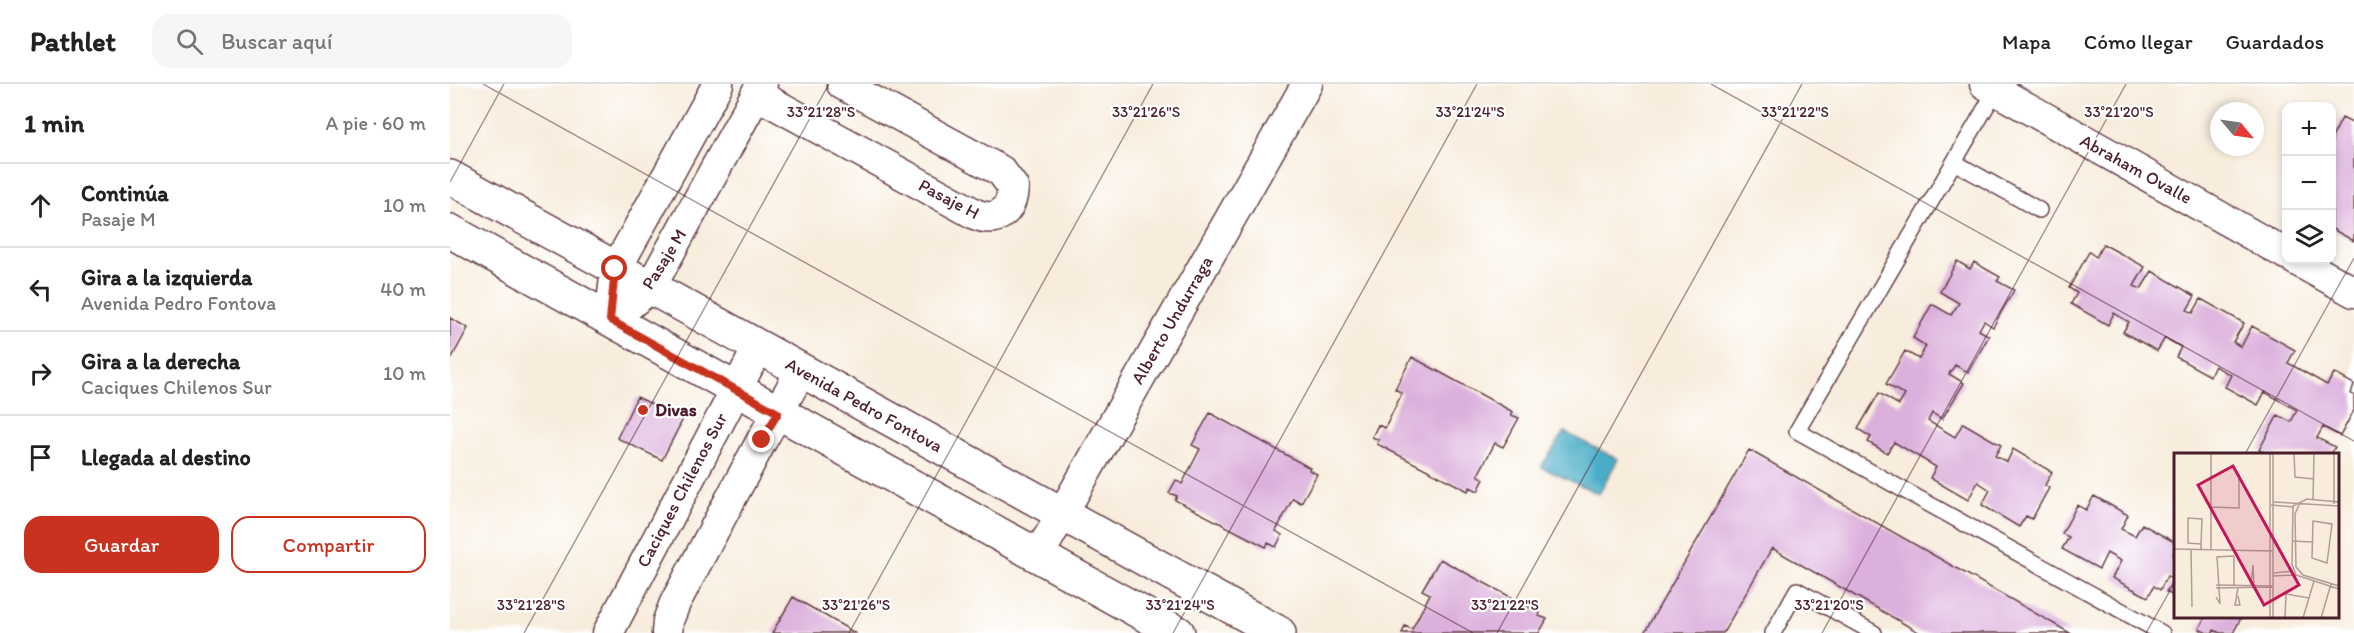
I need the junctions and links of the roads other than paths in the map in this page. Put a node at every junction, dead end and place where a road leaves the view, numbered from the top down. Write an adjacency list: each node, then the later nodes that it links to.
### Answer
1 (718, 84): 12 (street, Pasaje M)
2 (842, 84): 5 (street, Pasaje H)
3 (1307, 84): 20 (street, Alberto Undurraga)
4 (1990, 87): 6 (lane); 10 (street, Abraham Ovalle)
5 (759, 89): 13 (street, Pasaje M)
6 (1954, 162): 8 (lane); 28 (lane)
7 (450, 177): 12 (street, Avenida Pedro Fontova)
8 (2039, 210)
9 (450, 231): 15 (street)
10 (2282, 252)
11 (2303, 264): 14 (street)
12 (615, 269): 13 (street, Avenida Pedro Fontova); 15 (street, Pasaje M)
13 (650, 288): 15 (street, Pasaje M); 16 (street, Avenida Pedro Fontova)
14 (2354, 292)
15 (610, 320): 18 (street)
16 (758, 348): 17 (street, Avenida Pedro Fontova); 18 (street, Caciques Chilenos Sur)
17 (801, 371): 19 (street); 20 (street, Avenida Pedro Fontova)
18 (735, 389): 19 (street); 22 (street, Caciques Chilenos Sur)
19 (778, 413): 21 (street); 23 (street)
20 (1062, 514): 21 (street, Alberto Undurraga); 25 (street, Avenida Pedro Fontova)
21 (1038, 556): 24 (street)
22 (608, 633)
23 (667, 633)
24 (1178, 633)
25 (1279, 633)
26 (1773, 633): 27 (lane)
27 (1874, 633)
28 (2162, 633)

